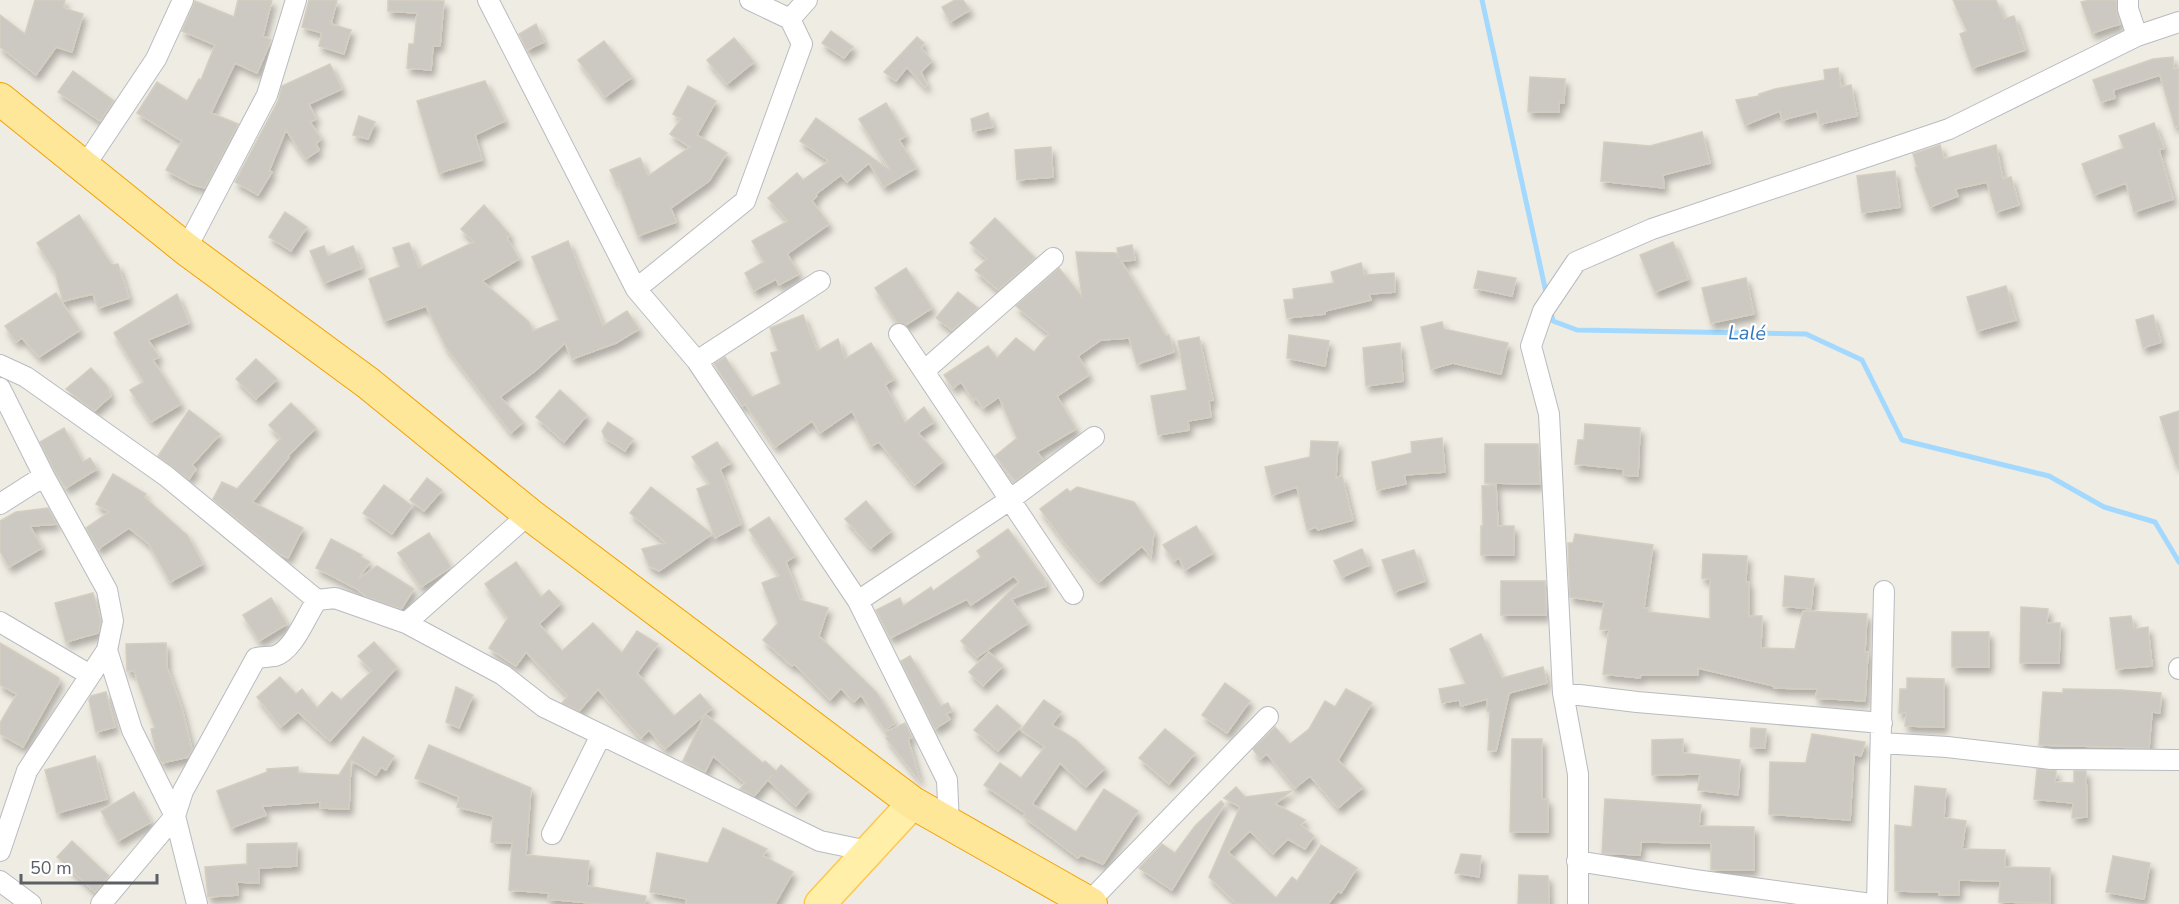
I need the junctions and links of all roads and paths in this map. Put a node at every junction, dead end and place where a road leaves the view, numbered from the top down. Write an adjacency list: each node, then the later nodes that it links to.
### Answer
1 (183, 0): 11 (street)
2 (296, 0): 12 (street)
3 (488, 0): 15 (street)
4 (750, 0): 7 (street)
5 (807, 0): 7 (street)
6 (2128, 0): 9 (street)
7 (790, 19): 15 (street)
8 (2179, 22): 9 (street)
9 (2137, 36): 34 (street)
10 (0, 99): 11 (highway)
11 (84, 167): 12 (highway)
12 (186, 249): 25 (highway)
13 (1053, 258): 19 (street)
14 (820, 281): 17 (street)
15 (636, 289): 17 (street)
16 (899, 334): 19 (street)
17 (697, 361): 29 (street)
18 (0, 365): 28 (street)
19 (924, 371): 23 (street)
20 (0, 388): 22 (street)
21 (1094, 437): 23 (street)
22 (44, 476): 24 (street); 32 (street)
23 (1011, 499): 27 (street); 29 (street)
24 (0, 504)
25 (529, 514): 31 (street); 39 (highway)
26 (1884, 591): 36 (street)
27 (1073, 594)
28 (317, 600): 31 (street); 40 (street)
29 (858, 602): 41 (street)
30 (0, 622): 33 (street)
31 (406, 622): 37 (street)
32 (107, 650): 33 (street); 40 (street)
33 (90, 675): 43 (street)
34 (1563, 693): 36 (street); 45 (street)
35 (1268, 717): 47 (street)
36 (1882, 733): 38 (street); 54 (street)
37 (601, 735): 42 (street); 44 (street)
38 (2179, 760)
39 (914, 803): 41 (highway); 44 (main road)
40 (175, 816): 49 (street); 50 (street)
41 (949, 825): 47 (highway)
42 (552, 834)
43 (0, 850)
44 (868, 851): 51 (main road)
45 (1577, 861): 52 (street); 53 (street)
46 (0, 881): 48 (street)
47 (1089, 903)
48 (31, 904)
49 (101, 904)
50 (197, 904)
51 (820, 904)
52 (1578, 904)
53 (1872, 904)
54 (1877, 904)

